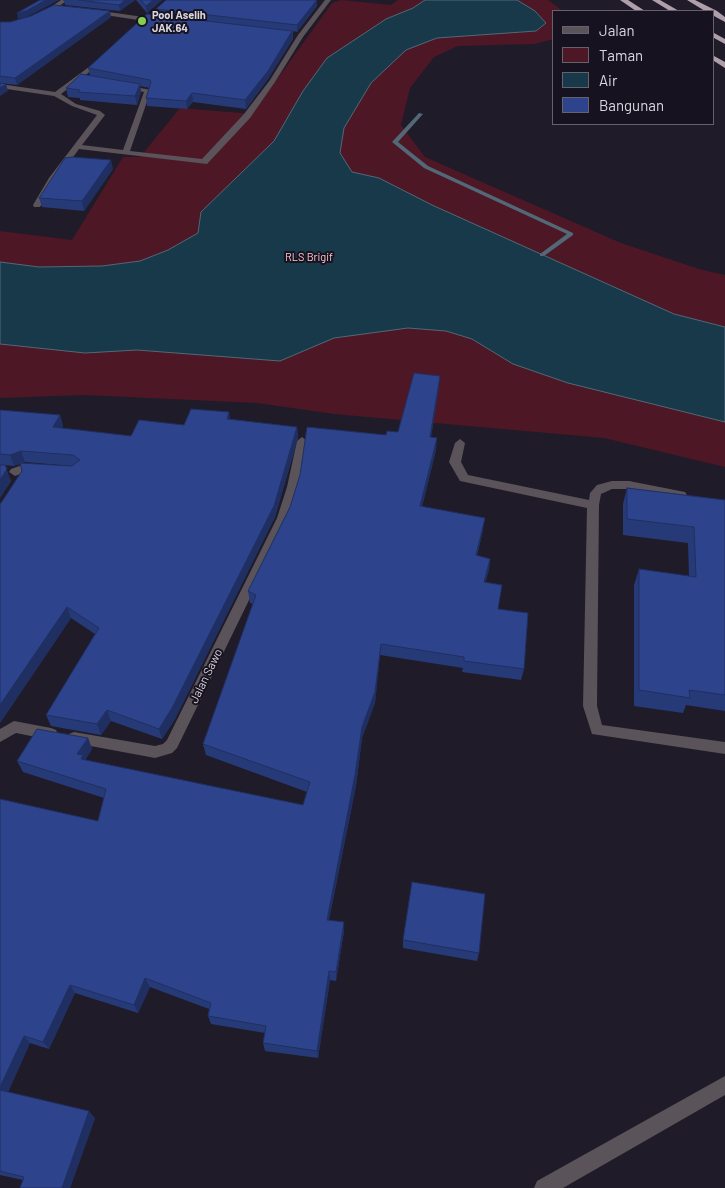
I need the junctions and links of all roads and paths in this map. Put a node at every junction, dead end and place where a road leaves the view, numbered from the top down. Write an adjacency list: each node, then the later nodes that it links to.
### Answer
1 (65, 0): 7 (street)
2 (624, 0): 9 (highway)
3 (655, 0): 10 (highway)
4 (690, 0): 11 (highway)
5 (316, 2): 6 (street)
6 (326, 2): 24 (street)
7 (56, 7): 8 (street); 14 (street)
8 (65, 8)
9 (639, 10)
10 (673, 10)
11 (708, 10)
12 (83, 11): 15 (street)
13 (152, 14): 15 (street)
14 (39, 17)
15 (146, 19): 16 (street)
16 (164, 21)
17 (100, 62): 18 (street)
18 (77, 78): 19 (street); 22 (street)
19 (86, 80)
20 (112, 84): 24 (street)
21 (0, 86): 22 (street)
22 (56, 94): 23 (street)
23 (78, 147): 24 (street); 25 (street)
24 (126, 153)
25 (37, 205)
26 (302, 441): 32 (street, Jalan Sawo)
27 (460, 443): 31 (street)
28 (0, 470): 29 (street)
29 (50, 470)
30 (696, 498): 31 (street)
31 (593, 505): 33 (street)
32 (0, 736)
33 (725, 748)
34 (725, 1085): 35 (street)
35 (544, 1188)

